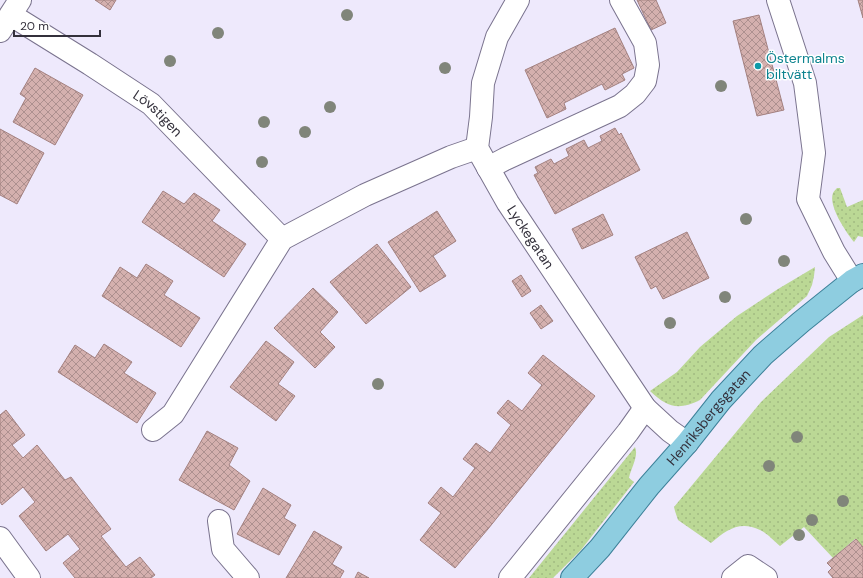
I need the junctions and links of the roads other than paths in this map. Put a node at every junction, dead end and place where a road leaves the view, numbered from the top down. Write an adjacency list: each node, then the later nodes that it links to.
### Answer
1 (518, 0): 5 (street)
2 (621, 0): 6 (street)
3 (778, 0): 8 (street)
4 (10, 15): 7 (street, Lövstigen)
5 (477, 148): 6 (street, Lyckegatan); 7 (street)
6 (488, 168): 9 (street, Lyckegatan)
7 (282, 239): 10 (street)
8 (858, 278): 11 (main road, Henriksbergsgatan)
9 (645, 408): 11 (street, Lyckegatan); 16 (street)
10 (153, 430)
11 (686, 443): 17 (main road, Henriksbergsgatan)
12 (219, 521): 15 (street)
13 (0, 538): 14 (street)
14 (29, 578)
15 (248, 578)
16 (510, 578)
17 (572, 578)
18 (733, 578): 19 (street)
19 (766, 578)

